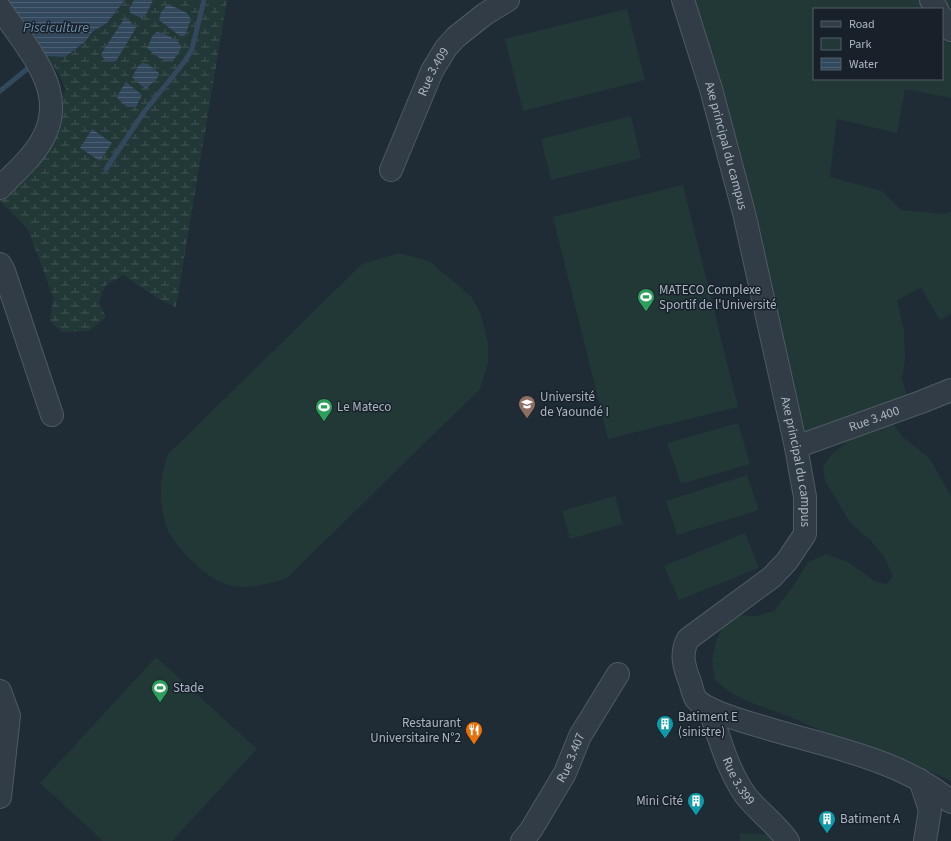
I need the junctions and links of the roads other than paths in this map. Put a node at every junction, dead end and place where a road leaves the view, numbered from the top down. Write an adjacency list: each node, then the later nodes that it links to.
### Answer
1 (508, 0): 6 (street, Rue 3.409)
2 (683, 0): 11 (street, Axe principal du campus)
3 (0, 8): 7 (street)
4 (943, 18): 5 (street)
5 (951, 30)
6 (391, 170)
7 (0, 188)
8 (0, 264): 10 (street)
9 (951, 390): 11 (street, Rue 3.400)
10 (52, 415)
11 (796, 447): 14 (street, Axe principal du campus)
12 (618, 674): 18 (street, Rue 3.407)
13 (0, 690): 16 (street)
14 (709, 708): 15 (street, Axe principal du campus); 19 (street, Rue 3.399)
15 (920, 780): 17 (street, Axe principal du campus); 20 (street)
16 (0, 797)
17 (951, 802)
18 (522, 841)
19 (788, 841)
20 (926, 841)

